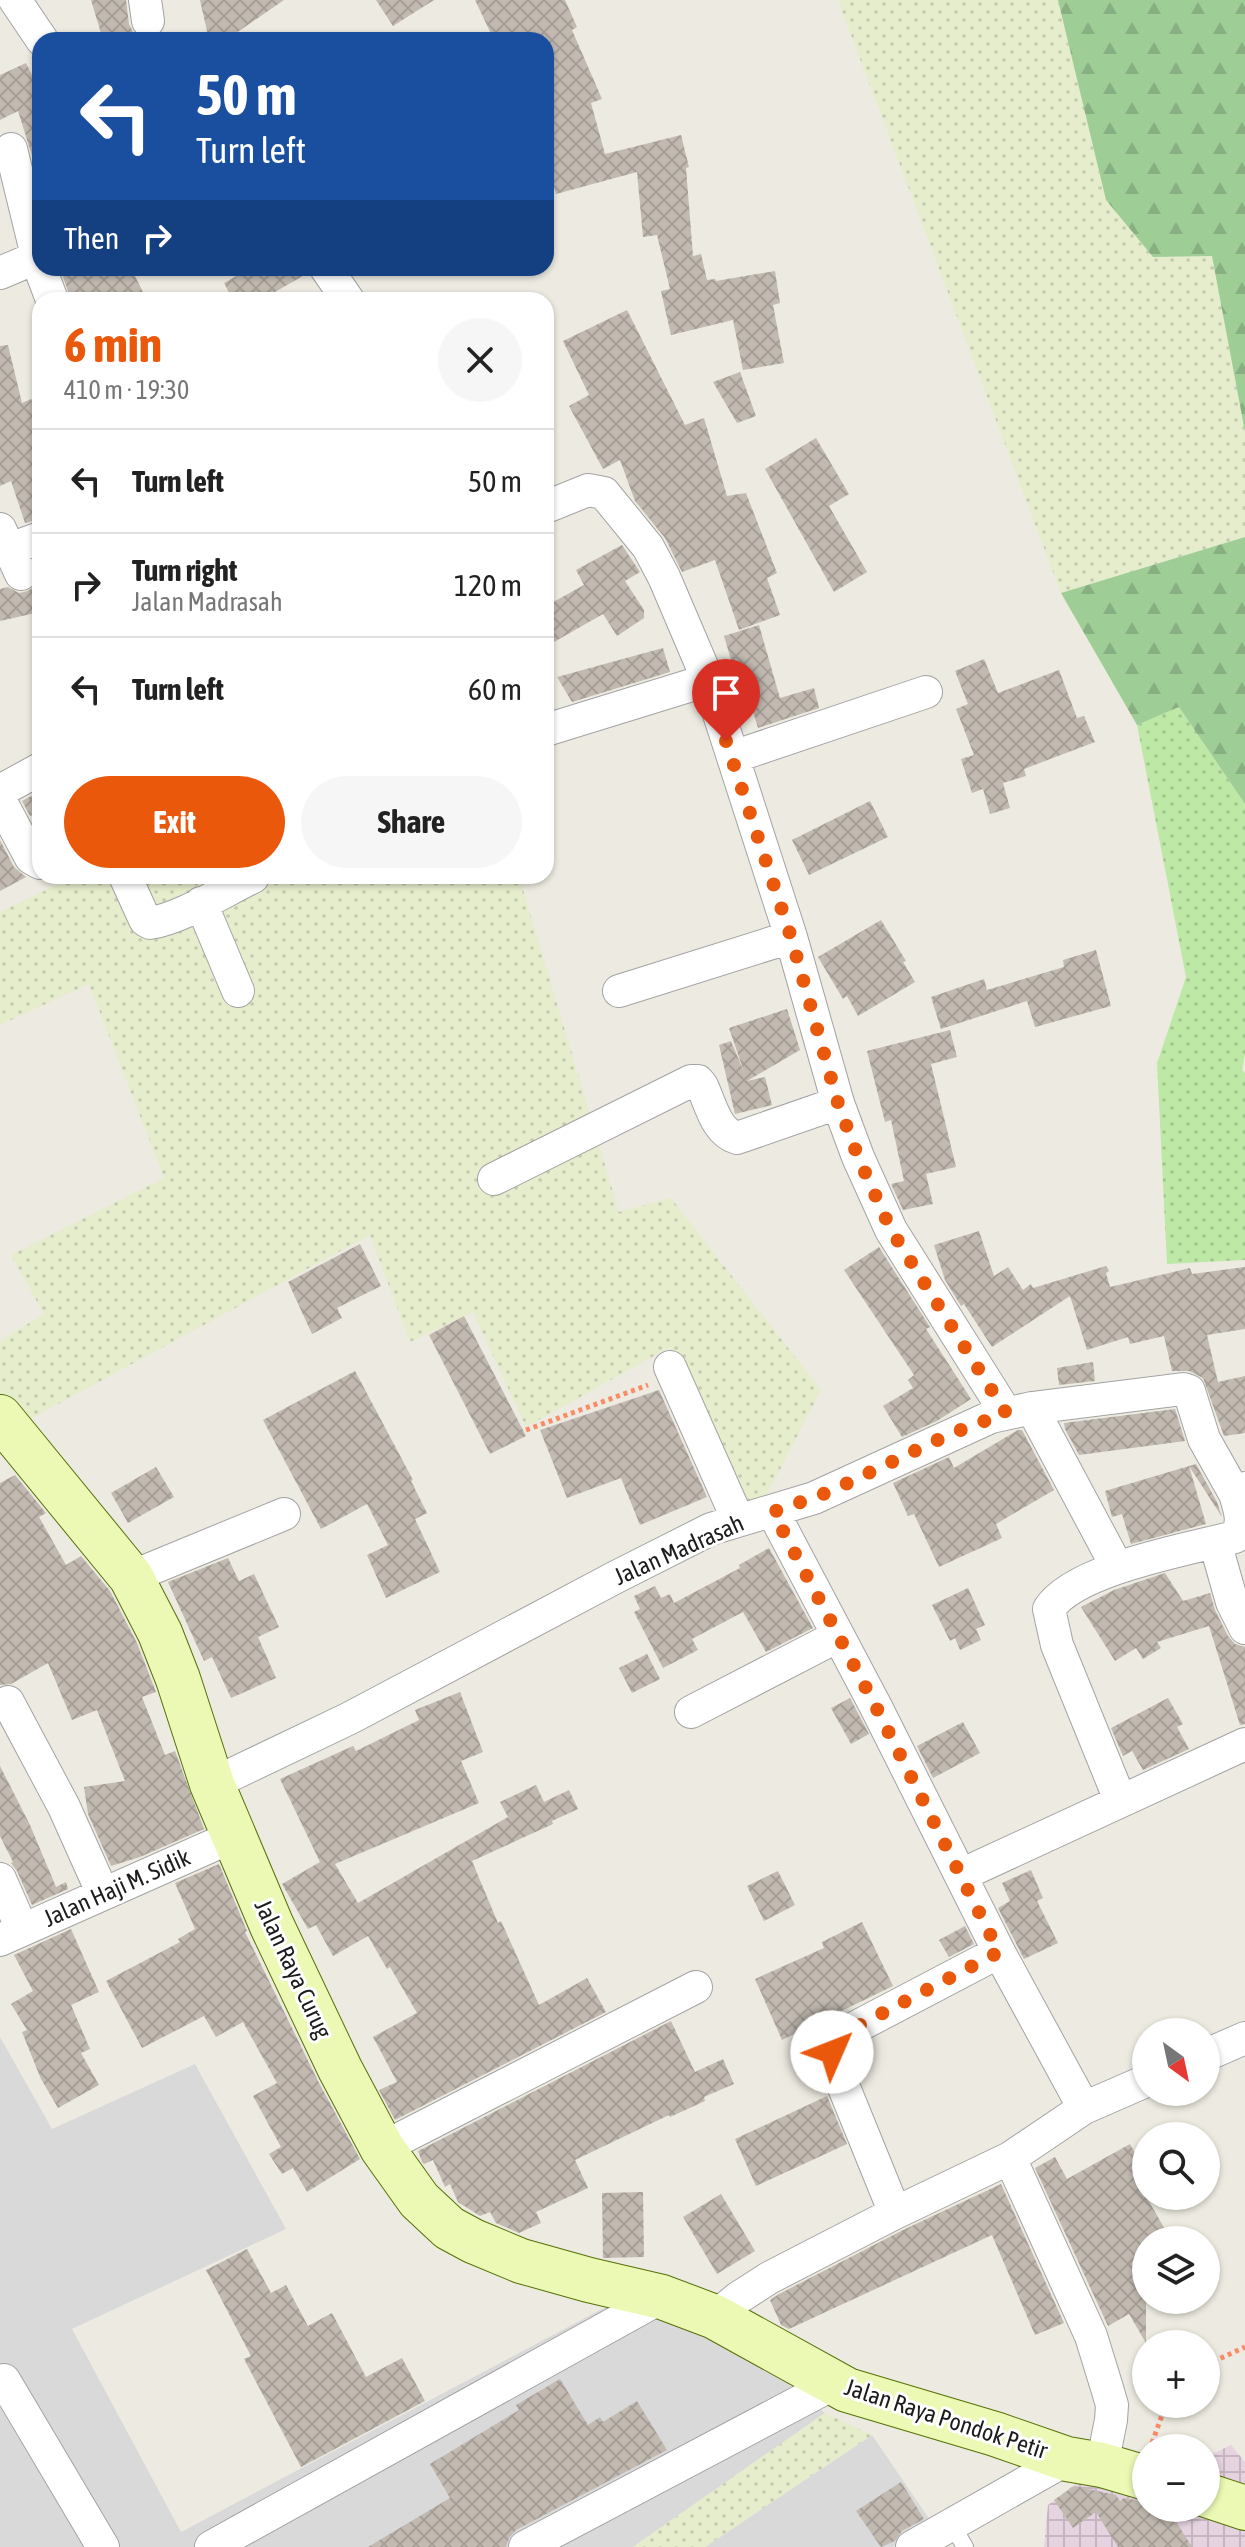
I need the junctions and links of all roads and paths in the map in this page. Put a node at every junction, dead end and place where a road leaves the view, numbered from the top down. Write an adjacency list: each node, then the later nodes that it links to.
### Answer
1 (15, 0): 2 (street)
2 (37, 32)
3 (11, 149): 4 (street)
4 (32, 234)
5 (32, 264): 6 (street)
6 (0, 273)
7 (554, 504): 8 (street)
8 (708, 680): 10 (street); 11 (street)
9 (926, 692): 11 (street)
10 (554, 728)
11 (733, 757): 19 (street)
12 (32, 773): 13 (street)
13 (0, 791)
14 (0, 800): 15 (street)
15 (32, 859)
16 (129, 884): 18 (street)
17 (239, 884): 18 (street)
18 (201, 903): 20 (street)
19 (791, 937): 21 (street); 22 (street)
20 (238, 991)
21 (619, 991)
22 (838, 1103): 23 (street); 25 (street)
23 (494, 1179)
24 (673, 1371): 27 (path); 31 (street)
25 (1019, 1410): 28 (street, Jalan Madrasah); 29 (street, Jalan Madrasah); 33 (street)
26 (0, 1417): 34 (main road, Jalan Raya Curug)
27 (526, 1430)
28 (1240, 1491): 32 (street)
29 (773, 1512): 31 (street, Jalan Madrasah); 36 (street)
30 (284, 1514): 34 (street)
31 (738, 1520): 40 (street, Jalan Madrasah)
32 (1215, 1542): 33 (street); 35 (street)
33 (1117, 1567): 41 (street)
34 (131, 1577): 40 (main road, Jalan Raya Curug)
35 (1245, 1628)
36 (838, 1636): 38 (street); 43 (street)
37 (8, 1702): 45 (street)
38 (691, 1712)
39 (1245, 1744): 41 (street)
40 (212, 1784): 42 (main road, Jalan Raya Curug)
41 (1120, 1800): 43 (street)
42 (234, 1836): 45 (street, Jalan Haji M. Sidik); 53 (main road, Jalan Raya Curug)
43 (961, 1875): 47 (street)
44 (0, 1879): 46 (street)
45 (103, 1894): 46 (street, Jalan Haji M. Sidik)
46 (11, 1934)
47 (999, 1952): 52 (street); 55 (street)
48 (696, 1987): 53 (street)
49 (1245, 2038): 50 (street)
50 (1220, 2049)
51 (1132, 2087): 52 (street)
52 (1084, 2108): 54 (street)
53 (382, 2148): 56 (main road, Jalan Raya Curug)
54 (1010, 2158): 55 (street); 63 (street)
55 (895, 2213): 57 (street)
56 (662, 2297): 57 (main road, Jalan Raya Curug); 69 (street)
57 (715, 2317): 58 (main road, Jalan Raya Curug)
58 (754, 2340): 62 (main road, Jalan Raya Pondok Petir)
59 (1245, 2347): 60 (path)
60 (1220, 2359)
61 (4, 2380): 68 (street)
62 (835, 2383): 63 (main road, Jalan Raya Pondok Petir); 70 (street)
63 (1084, 2462): 64 (main road, Jalan Raya Pondok Petir); 67 (street)
64 (1132, 2474)
65 (1220, 2500): 66 (main road)
66 (1245, 2508)
67 (958, 2535): 71 (street)
68 (103, 2547)
69 (211, 2547)
70 (525, 2547)
71 (912, 2547)

